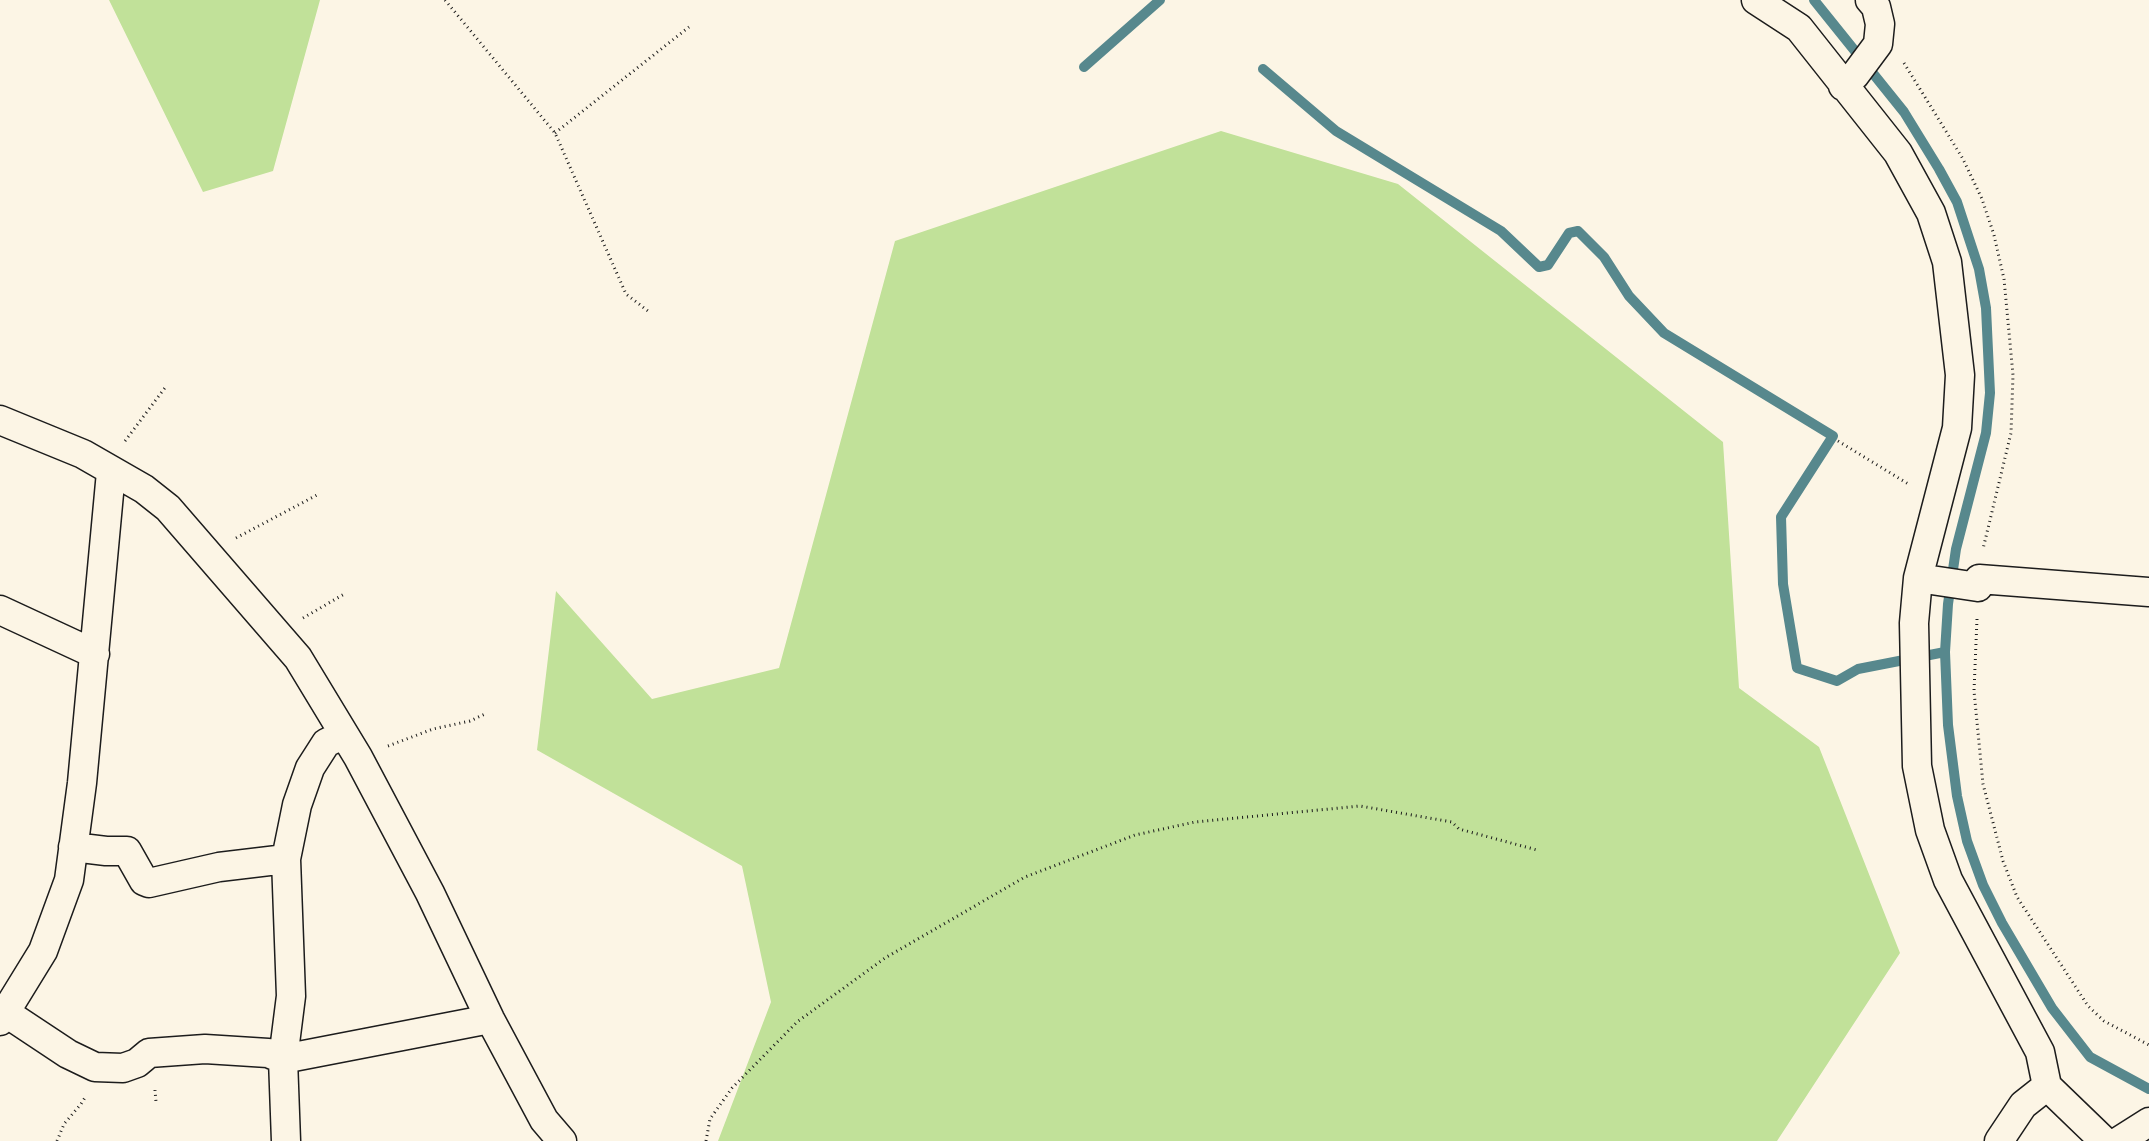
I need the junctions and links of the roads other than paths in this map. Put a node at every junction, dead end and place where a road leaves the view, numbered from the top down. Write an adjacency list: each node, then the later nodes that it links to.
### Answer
1 (1756, 0): 3 (street)
2 (1870, 0): 3 (street)
3 (1849, 80): 6 (street)
4 (0, 420): 5 (street)
5 (111, 472): 9 (street); 10 (street)
6 (1918, 578): 7 (street); 16 (street)
7 (2149, 592)
8 (0, 610): 9 (street)
9 (95, 654): 11 (street)
10 (344, 734): 12 (street); 14 (street)
11 (73, 847): 12 (street); 13 (street)
12 (286, 859): 15 (street)
13 (2, 1014): 15 (street)
14 (490, 1019): 15 (street); 19 (street)
15 (283, 1058): 18 (street)
16 (2047, 1086): 20 (street); 21 (street)
17 (2149, 1122): 22 (street)
18 (286, 1141)
19 (562, 1141)
20 (1999, 1141)
21 (2104, 1141)
22 (2119, 1141)

